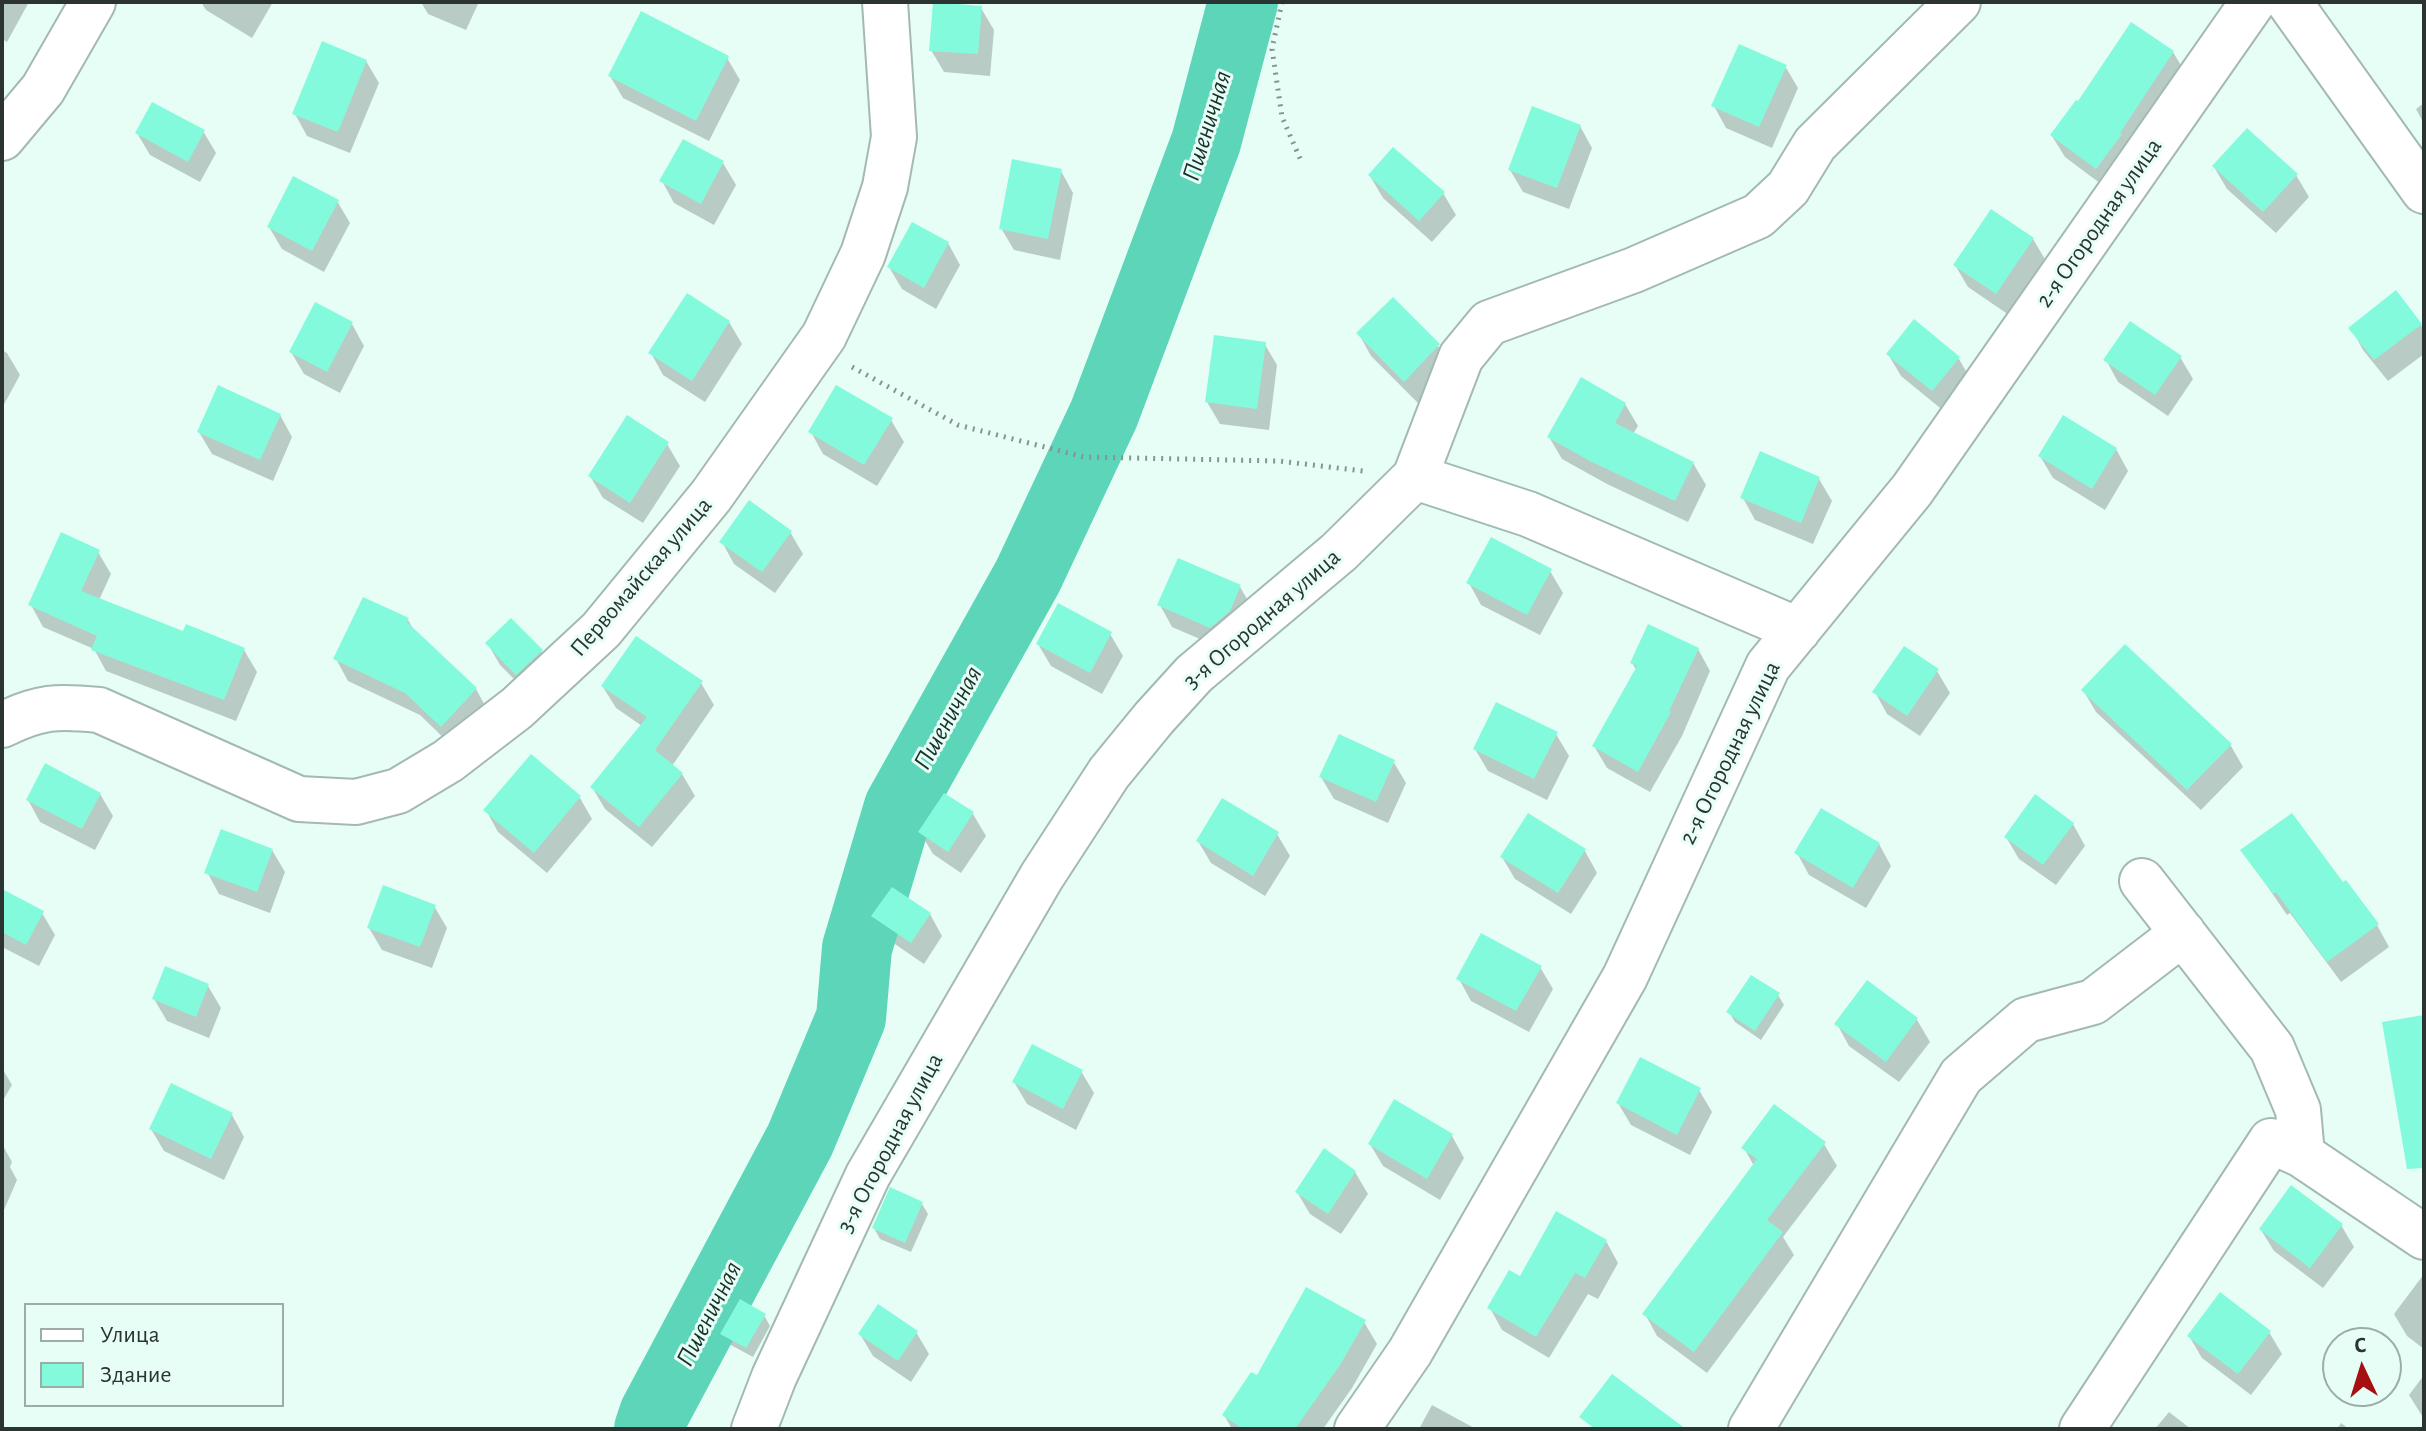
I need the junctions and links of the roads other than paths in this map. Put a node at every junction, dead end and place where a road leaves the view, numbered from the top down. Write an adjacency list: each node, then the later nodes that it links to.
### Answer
1 (93, 2): 6 (street)
2 (885, 2): 10 (street, Первомайская улица)
3 (1958, 2): 8 (street, 3-я Огородная улица)
4 (2253, 2): 9 (street, 2-я Огородная улица)
5 (2289, 2): 7 (street)
6 (2, 138)
7 (2424, 191)
8 (1415, 477): 9 (street); 15 (street, 3-я Огородная улица)
9 (1798, 630): 16 (street, 2-я Огородная улица)
10 (2, 725)
11 (2142, 881): 12 (street)
12 (2183, 933): 13 (street); 17 (street)
13 (2302, 1155): 14 (street); 18 (street)
14 (2424, 1237)
15 (754, 1429)
16 (1357, 1429)
17 (1751, 1429)
18 (2082, 1429)

